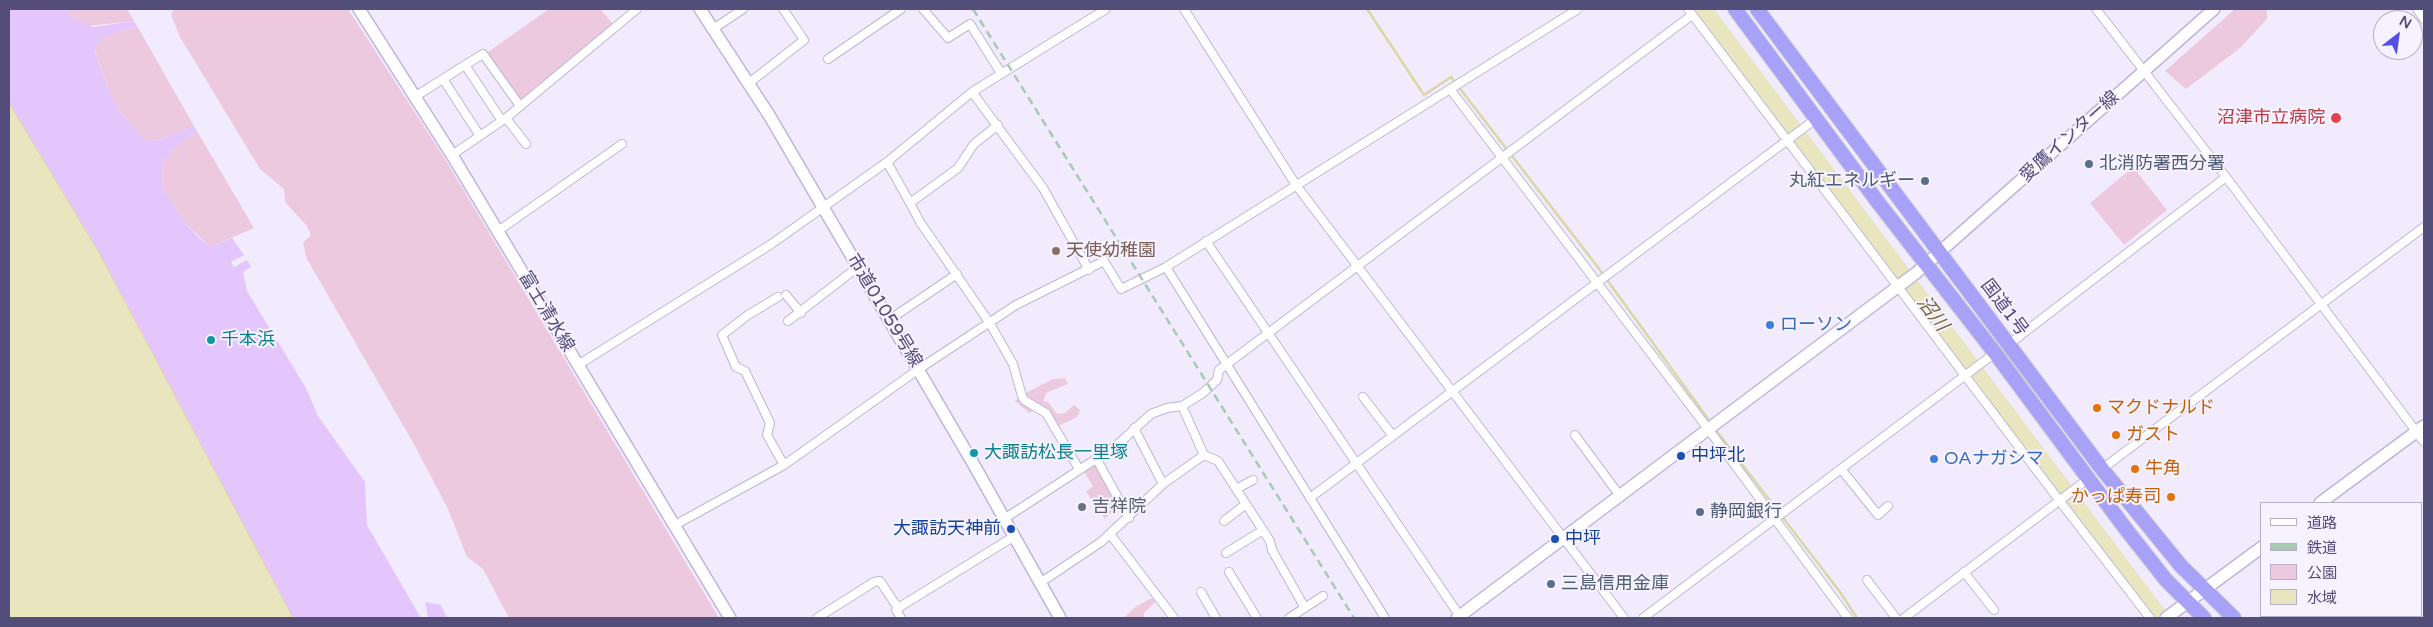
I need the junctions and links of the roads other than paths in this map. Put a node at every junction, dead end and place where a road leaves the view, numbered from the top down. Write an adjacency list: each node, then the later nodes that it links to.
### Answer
1 (359, 9): 27 (street, 富士清水線)
2 (638, 9): 28 (street)
3 (700, 9): 18 (street, 市道01059号線)
4 (743, 9): 18 (street)
5 (783, 9): 24 (street)
6 (902, 9): 19 (street)
7 (923, 9): 22 (street)
8 (1106, 9): 22 (street)
9 (1184, 9): 40 (street)
10 (1578, 9): 25 (street)
11 (1735, 9): 29 (highway, 国道1号)
12 (1757, 9): 46 (highway, 国道1号)
13 (2096, 9): 21 (street)
14 (2214, 9): 21 (street, 愛鷹インター線)
15 (2417, 9): 17 (street)
16 (1690, 12): 33 (street); 37 (street)
17 (2424, 19)
18 (713, 28): 24 (street, 市道01059号線)
19 (828, 58)
20 (465, 65): 23 (street); 28 (street); 30 (street)
21 (2144, 70): 39 (street); 46 (street, 愛鷹インター線)
22 (1001, 72): 26 (street)
23 (443, 79): 27 (street); 32 (street)
24 (748, 83): 42 (street, 市道01059号線)
25 (1450, 89): 37 (street); 40 (street)
26 (972, 92): 31 (street); 38 (street)
27 (416, 96): 36 (street, 富士清水線)
28 (520, 106): 30 (street)
29 (1817, 118): 33 (street); 50 (highway, 国道1号)
30 (504, 120): 32 (street); 34 (street)
31 (998, 126): 41 (street); 51 (street)
32 (480, 136): 36 (street)
33 (1789, 139): 53 (street); 54 (street)
34 (526, 144)
35 (622, 144): 44 (street)
36 (452, 155): 44 (street, 富士清水線)
37 (1501, 158): 49 (street); 53 (street)
38 (887, 162): 41 (street); 42 (street)
39 (2226, 177): 55 (street); 61 (street)
40 (1296, 186): 45 (street); 49 (street)
41 (910, 203): 52 (street)
42 (823, 207): 47 (street, 市道01059号線); 63 (street)
43 (2424, 227): 55 (street)
44 (498, 231): 63 (street, 富士清水線)
45 (1206, 242): 48 (street); 60 (street)
46 (1939, 252): 50 (street, 愛鷹インター線); 61 (highway, 国道1号)
47 (858, 267): 56 (street); 57 (street, 市道01059号線)
48 (1166, 267): 51 (street); 64 (street)
49 (1358, 267): 60 (street); 67 (street)
50 (1921, 269): 54 (street, 愛鷹インター線); 62 (highway, 国道1号)
51 (1089, 270): 59 (street)
52 (957, 274): 57 (street); 59 (street)
53 (1597, 283): 67 (street); 70 (street)
54 (1899, 286): 66 (street); 70 (street, 愛鷹インター線)
55 (2320, 304): 72 (street); 82 (street)
56 (801, 313): 58 (street); 78 (street)
57 (889, 320): 65 (street, 市道01059号線)
58 (788, 321)
59 (989, 322): 65 (street); 80 (street)
60 (1268, 333): 64 (street); 79 (street)
61 (2008, 345): 82 (highway, 国道1号)
62 (1990, 357): 66 (street); 84 (highway, 国道1号)
63 (578, 365): 97 (street, 富士清水線)
64 (1226, 365): 69 (street); 88 (street)
65 (919, 369): 78 (street); 94 (street, 市道01059号線)
66 (1966, 373): 81 (street); 89 (street)
67 (1451, 390): 74 (street); 101 (street)
68 (1363, 397): 74 (street)
69 (1182, 406): 71 (street); 76 (street)
70 (1714, 427): 87 (street, 愛鷹インター線); 95 (street)
71 (1134, 428): 77 (street); 85 (street)
72 (2420, 428): 75 (street); 90 (street)
73 (1574, 435): 87 (street)
74 (1393, 436): 79 (street)
75 (2424, 442)
76 (1204, 454): 85 (street); 86 (street)
77 (1096, 458): 80 (street); 93 (street)
78 (784, 464): 97 (street)
79 (1356, 465): 88 (street); 125 (street)
80 (1079, 469): 94 (street)
81 (1841, 469): 92 (street); 95 (street)
82 (2102, 469): 108 (highway, 国道1号)
83 (1253, 480): 86 (street)
84 (2083, 482): 89 (street); 111 (highway, 国道1号)
85 (1163, 484): 93 (street)
86 (1236, 489): 91 (street)
87 (1620, 496): 101 (street, 愛鷹インター線)
88 (1310, 498): 124 (street)
89 (2060, 499): 105 (street); 131 (street)
90 (2321, 502)
91 (1246, 504): 96 (street); 98 (street)
92 (1888, 506)
93 (1129, 518): 99 (street)
94 (1004, 519): 100 (street, 市道01059号線)
95 (1775, 519): 127 (street); 128 (street)
96 (1224, 521)
97 (675, 525): 116 (street, 富士清水線)
98 (1262, 530): 103 (street); 113 (street)
99 (1110, 534): 107 (street); 120 (street)
100 (1014, 537): 107 (street, 市道01059号線); 112 (street)
101 (1563, 539): 125 (street, 愛鷹インター線); 126 (street)
102 (2260, 548): 108 (street)
103 (1226, 553)
104 (1229, 572): 122 (street)
105 (1964, 572): 114 (street); 130 (street)
106 (1867, 580): 129 (street)
107 (1040, 583): 119 (street, 市道01059号線)
108 (2204, 590): 111 (street); 133 (highway, 国道1号)
109 (1201, 592): 121 (street)
110 (1324, 596): 113 (street)
111 (2188, 602): 115 (street); 132 (highway, 国道1号)
112 (898, 608): 117 (street); 118 (street)
113 (1305, 608): 123 (street)
114 (1994, 610)
115 (2169, 617)
116 (730, 618)
117 (817, 618)
118 (901, 618)
119 (1060, 618)
120 (1174, 618)
121 (1216, 618)
122 (1257, 618)
123 (1289, 618)
124 (1386, 618)
125 (1459, 618)
126 (1624, 618)
127 (1643, 618)
128 (1848, 618)
129 (1896, 618)
130 (1904, 618)
131 (2150, 618)
132 (2204, 618)
133 (2234, 618)

